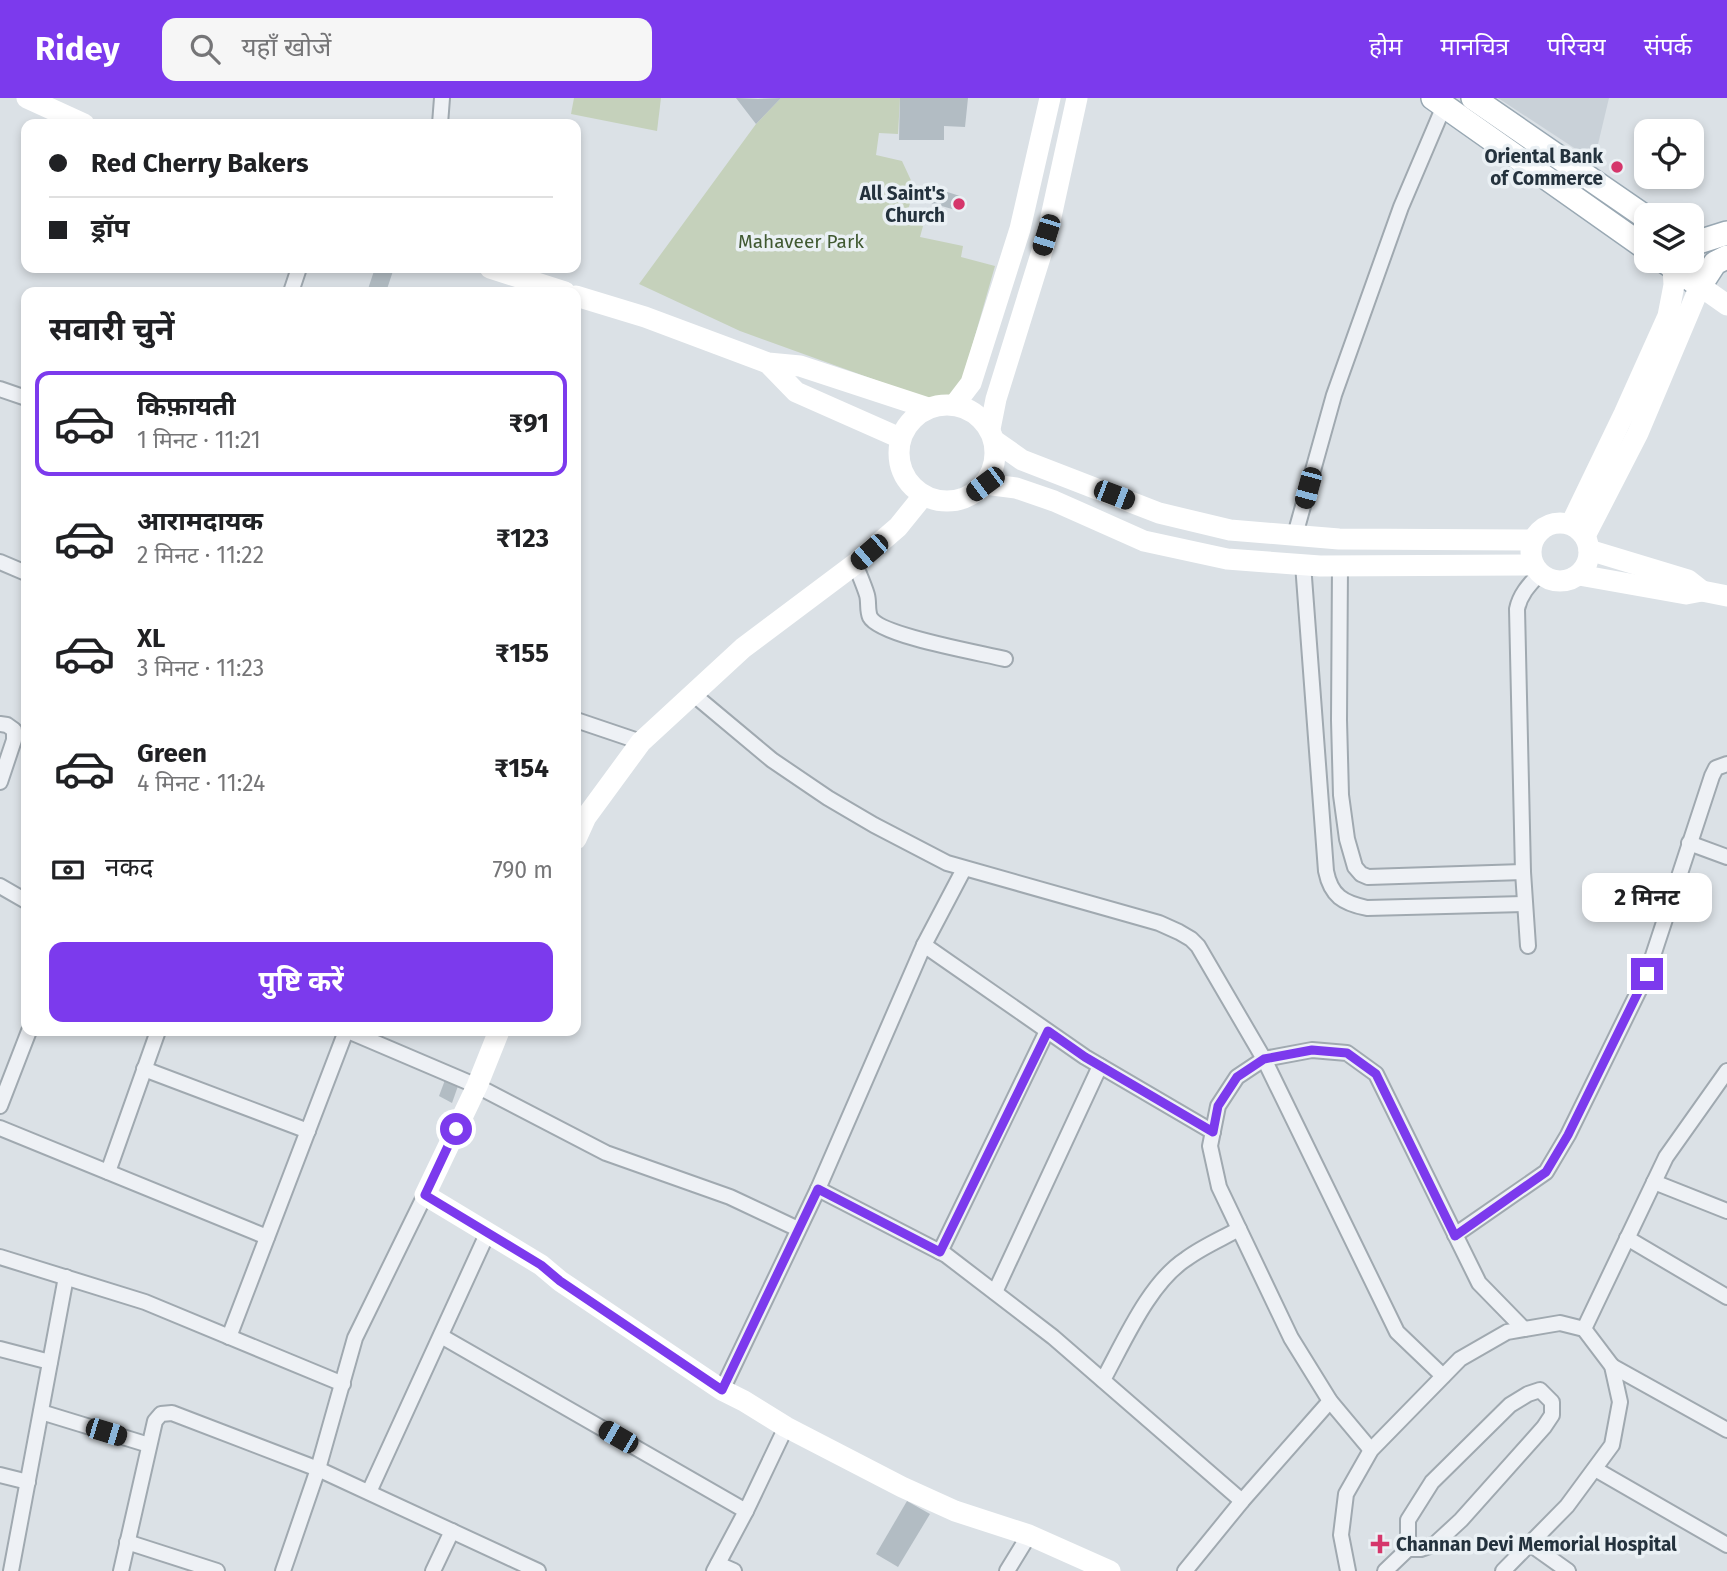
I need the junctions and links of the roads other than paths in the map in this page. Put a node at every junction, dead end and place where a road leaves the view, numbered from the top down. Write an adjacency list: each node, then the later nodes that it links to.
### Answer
1 (27, 98): 7 (street)
2 (442, 98): 8 (street)
3 (1050, 98): 25 (street)
4 (1077, 98): 27 (street)
5 (1473, 98): 9 (main road)
6 (1439, 102): 11 (main road); 31 (street)
7 (73, 119)
8 (440, 119)
9 (1634, 209)
10 (1727, 233): 12 (main road)
11 (1634, 240)
12 (1704, 242)
13 (1704, 253): 14 (main road)
14 (1723, 264): 18 (main road)
15 (506, 273): 19 (street)
16 (1672, 273): 32 (street)
17 (1684, 273): 18 (main road)
18 (1700, 286): 21 (street); 32 (street)
19 (549, 287)
20 (581, 298): 22 (street)
21 (1727, 305)
22 (768, 363): 26 (street); 28 (street)
23 (0, 389): 24 (street)
24 (21, 396)
25 (955, 404): 26 (street); 27 (street)
26 (928, 408): 28 (street)
27 (992, 435): 29 (street); 31 (street)
28 (900, 438): 30 (street)
29 (985, 484): 30 (street); 36 (street)
30 (923, 496): 35 (street)
31 (1295, 535): 33 (street)
32 (1582, 536): 33 (street); 40 (street); 41 (street)
33 (1532, 540): 38 (street)
34 (0, 562): 39 (street)
35 (855, 564): 43 (street); 44 (street)
36 (1303, 564): 37 (street); 57 (street)
37 (1340, 565): 38 (street); 54 (street)
38 (1537, 569): 40 (street); 54 (street)
39 (21, 571)
40 (1579, 575): 41 (street)
41 (1702, 591): 42 (street)
42 (1727, 596)
43 (1005, 659)
44 (693, 694): 47 (street); 53 (street)
45 (581, 722): 47 (street)
46 (0, 724): 49 (street)
47 (641, 742): 50 (street)
48 (1727, 764): 51 (street)
49 (0, 782)
50 (581, 828)
51 (1689, 843): 52 (street); 83 (street)
52 (1727, 857)
53 (964, 869): 58 (street); 66 (street)
54 (1523, 872): 57 (street)
55 (0, 886): 56 (street)
56 (21, 898)
57 (1524, 904): 59 (street)
58 (924, 945): 60 (street); 77 (street)
59 (1528, 946)
60 (1048, 1031): 67 (street); 86 (street)
61 (27, 1036): 71 (street)
62 (156, 1036): 68 (street)
63 (345, 1036): 73 (street)
64 (359, 1036): 70 (street)
65 (497, 1036): 70 (street)
66 (1264, 1059): 74 (street); 83 (street); 98 (street)
67 (1100, 1066): 74 (street); 89 (street)
68 (144, 1069): 73 (street); 75 (street)
69 (1727, 1071): 76 (street)
70 (477, 1086): 78 (street); 80 (street)
71 (0, 1106)
72 (0, 1128): 75 (street)
73 (308, 1131): 84 (street)
74 (1213, 1132): 81 (street)
75 (108, 1172): 84 (street)
76 (1654, 1182): 79 (street); 85 (street)
77 (818, 1189): 80 (street); 86 (street)
78 (425, 1195): 82 (street); 100 (street)
79 (1727, 1212)
80 (798, 1229): 101 (street)
81 (1239, 1229): 99 (street); 102 (street)
82 (488, 1232): 93 (street); 101 (street)
83 (1455, 1236): 91 (street)
84 (267, 1237): 94 (street)
85 (1627, 1238): 90 (street); 92 (street)
86 (940, 1252): 89 (street)
87 (0, 1256): 88 (street)
88 (66, 1278): 94 (street); 96 (street)
89 (995, 1292): 99 (street)
90 (1727, 1297)
91 (1524, 1329): 92 (street); 98 (street)
92 (1584, 1329): 97 (street)
93 (442, 1336): 112 (street); 114 (street)
94 (229, 1337): 100 (street)
95 (0, 1349): 96 (street)
96 (50, 1362): 103 (street)
97 (1612, 1366): 105 (street); 109 (street)
98 (1443, 1376): 107 (street)
99 (1103, 1380): 113 (street)
100 (343, 1384): 108 (street)
101 (722, 1390): 104 (street)
102 (1330, 1401): 107 (street); 113 (street)
103 (41, 1412): 106 (street); 111 (street)
104 (786, 1427): 114 (street); 116 (street)
105 (1727, 1430)
106 (149, 1445): 108 (street); 117 (street)
107 (1371, 1450): 132 (street)
108 (318, 1469): 112 (street); 125 (street)
109 (1595, 1469): 118 (street); 119 (street)
110 (0, 1475): 111 (street)
111 (28, 1482): 122 (street)
112 (369, 1493): 115 (street)
113 (1242, 1501): 131 (street)
114 (746, 1511): 121 (street)
115 (452, 1531): 126 (street); 127 (street)
116 (1029, 1535): 129 (street); 130 (street)
117 (127, 1542): 123 (street); 124 (street)
118 (1530, 1544): 134 (street); 135 (street)
119 (1727, 1545)
120 (1408, 1549): 120 (street); 133 (street)
121 (716, 1568): 128 (street)
122 (11, 1571)
123 (121, 1571)
124 (217, 1571)
125 (283, 1571)
126 (433, 1571)
127 (538, 1571)
128 (734, 1571)
129 (1007, 1571)
130 (1110, 1571)
131 (1185, 1571)
132 (1348, 1571)
133 (1385, 1571)
134 (1503, 1571)
135 (1568, 1571)

